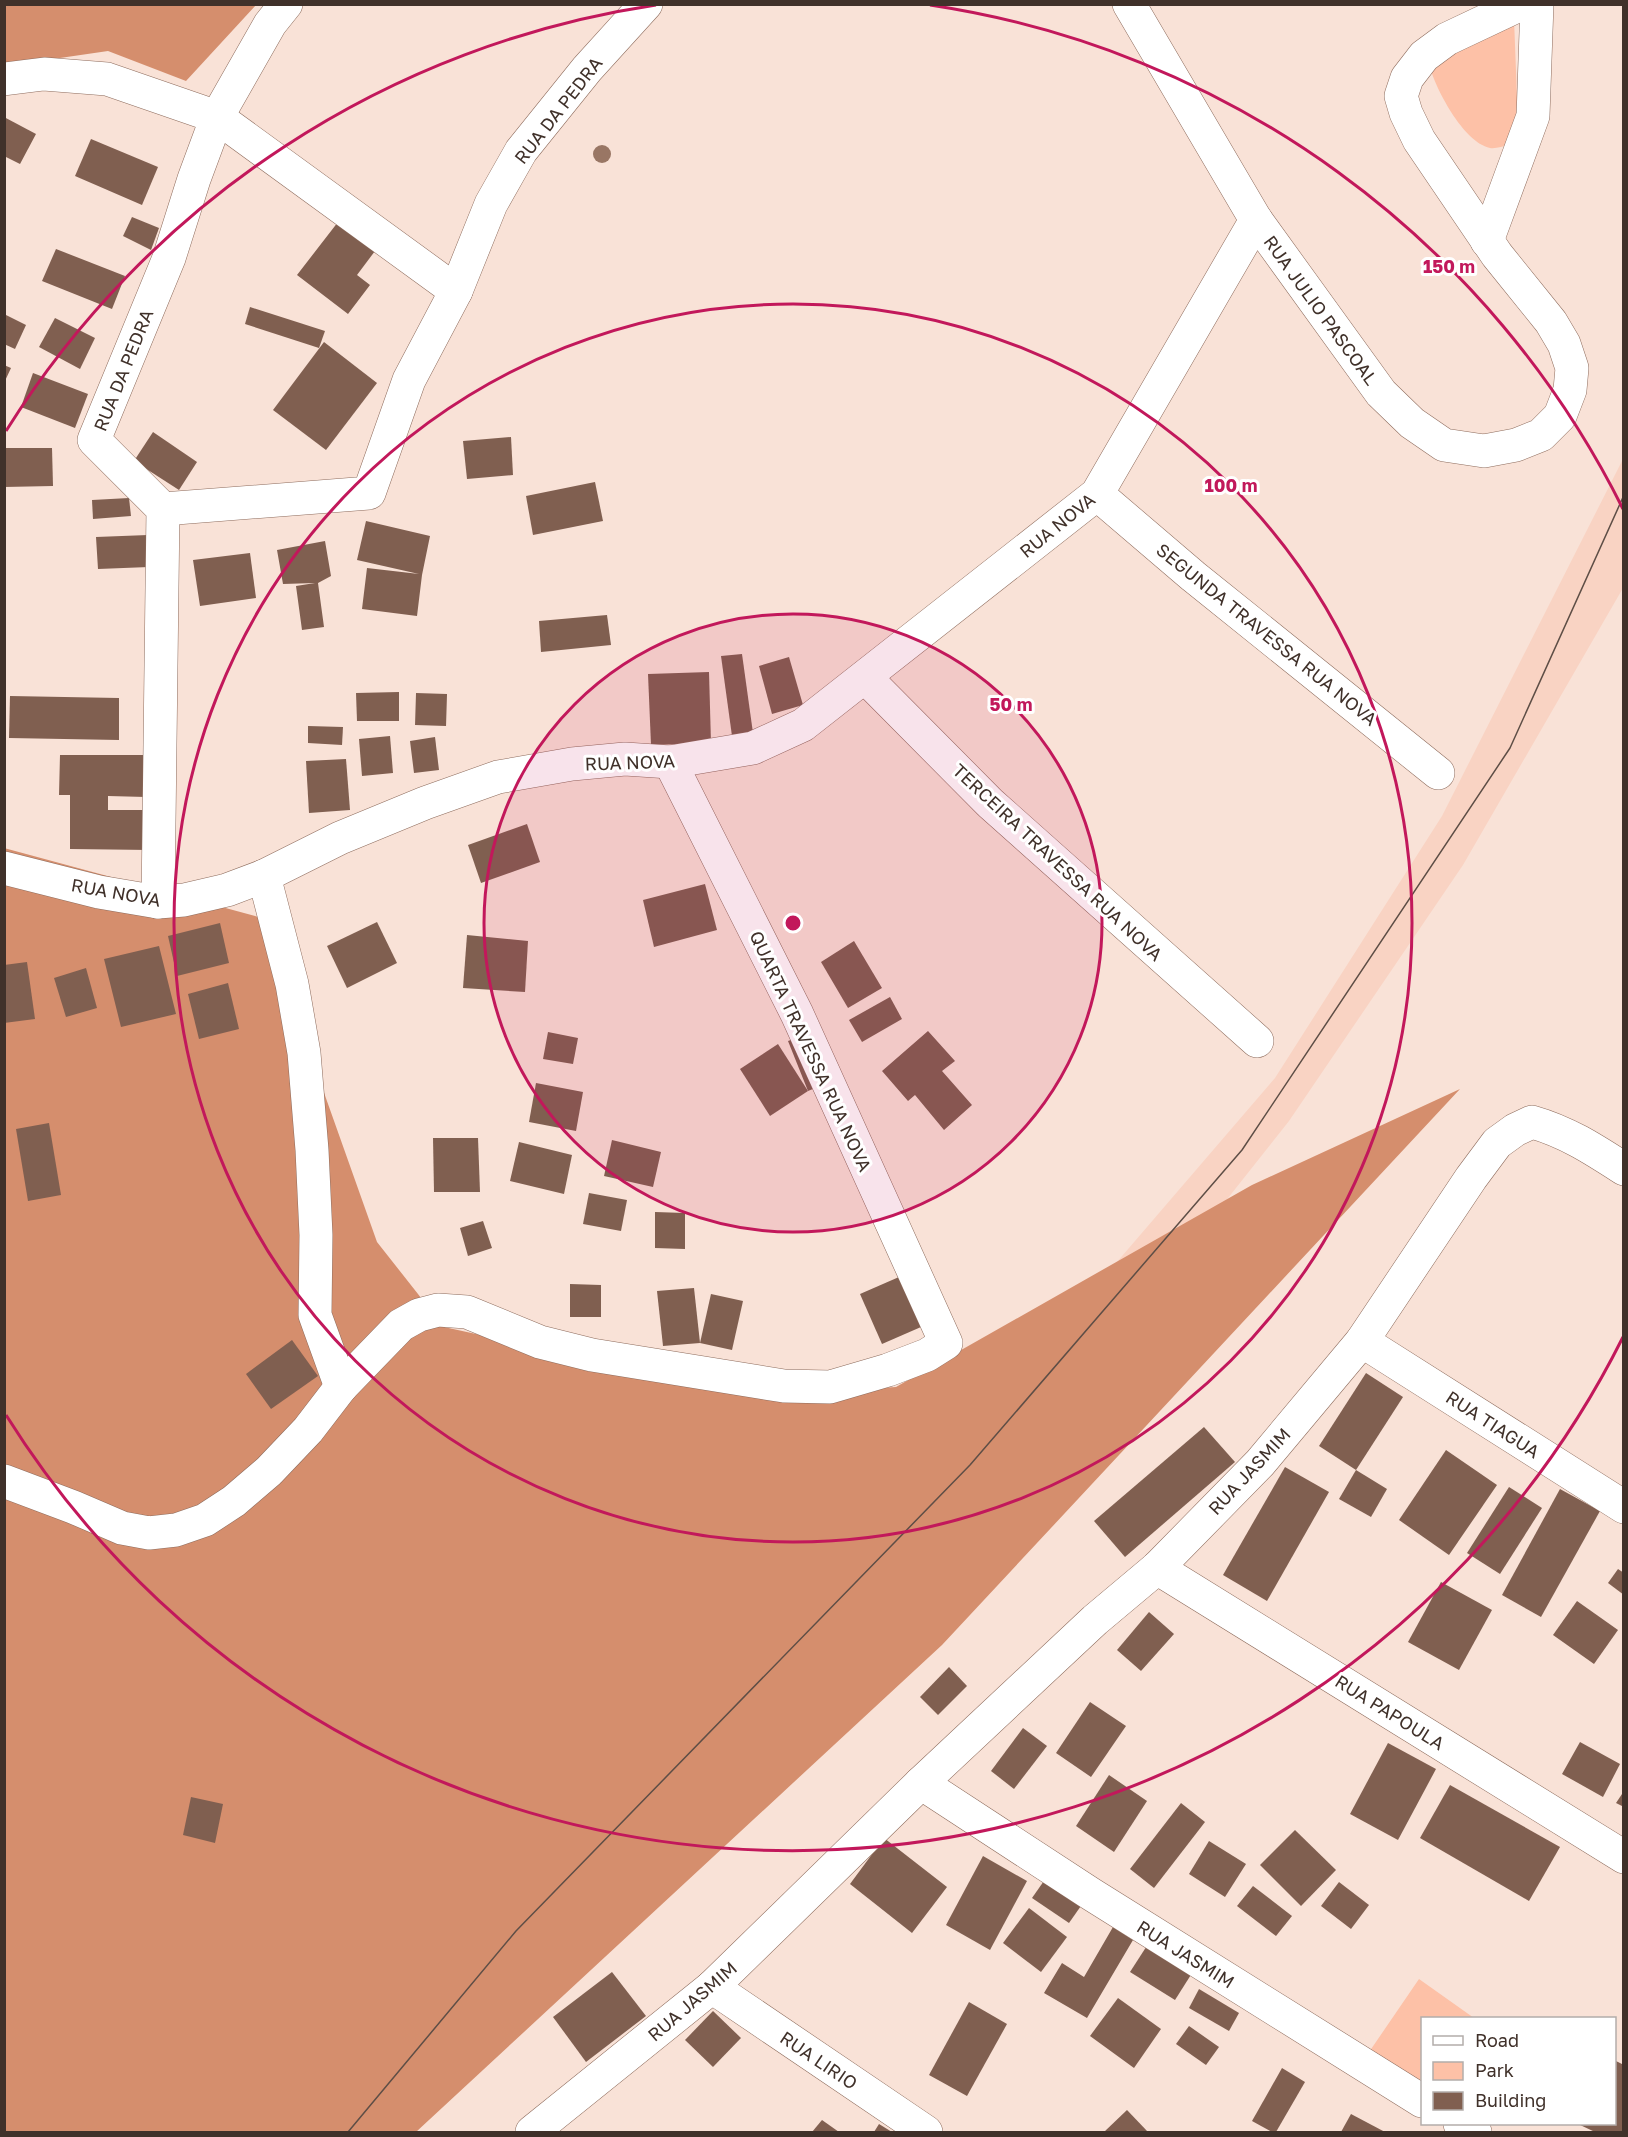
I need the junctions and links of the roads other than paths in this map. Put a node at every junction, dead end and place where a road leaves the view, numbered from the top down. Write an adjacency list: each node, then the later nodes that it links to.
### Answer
1 (286, 4): 7 (street)
2 (646, 4): 10 (street, RUA DA PEDRA)
3 (1129, 4): 8 (street, RUA JULIO PASCOAL)
4 (1521, 4): 9 (street)
5 (1537, 4): 9 (street)
6 (4, 79): 7 (street)
7 (217, 117): 10 (street); 12 (street, RUA DA PEDRA)
8 (1256, 220): 9 (street, RUA JULIO PASCOAL); 11 (street, RUA NOVA)
9 (1487, 241)
10 (456, 291): 12 (street, RUA DA PEDRA)
11 (1097, 495): 13 (street, RUA NOVA); 15 (street, SEGUNDA TRAVESSA RUA NOVA)
12 (163, 509): 18 (street)
13 (865, 677): 14 (street, RUA NOVA); 19 (street, TERCEIRA TRAVESSA RUA NOVA)
14 (670, 762): 17 (street, RUA NOVA); 22 (street, QUARTA TRAVESSA RUA NOVA)
15 (1438, 773)
16 (4, 868): 18 (street, RUA NOVA)
17 (264, 876): 18 (street, RUA NOVA); 22 (street)
18 (158, 902)
19 (1257, 1041)
20 (1623, 1169): 21 (street, RUA JASMIM)
21 (1362, 1341): 24 (street, RUA TIAGUA); 25 (street, RUA JASMIM)
22 (341, 1387): 23 (street)
23 (4, 1481)
24 (1623, 1507)
25 (1157, 1568): 26 (street, RUA JASMIM); 27 (street, RUA PAPOULA)
26 (921, 1783): 28 (street, RUA JASMIM); 29 (street, RUA JASMIM)
27 (1623, 1857)
28 (712, 1987): 31 (street, RUA JASMIM); 32 (street, RUA LIRIO)
29 (1421, 2101)
30 (1462, 2125): 33 (street)
31 (532, 2133)
32 (926, 2133)
33 (1475, 2133)

